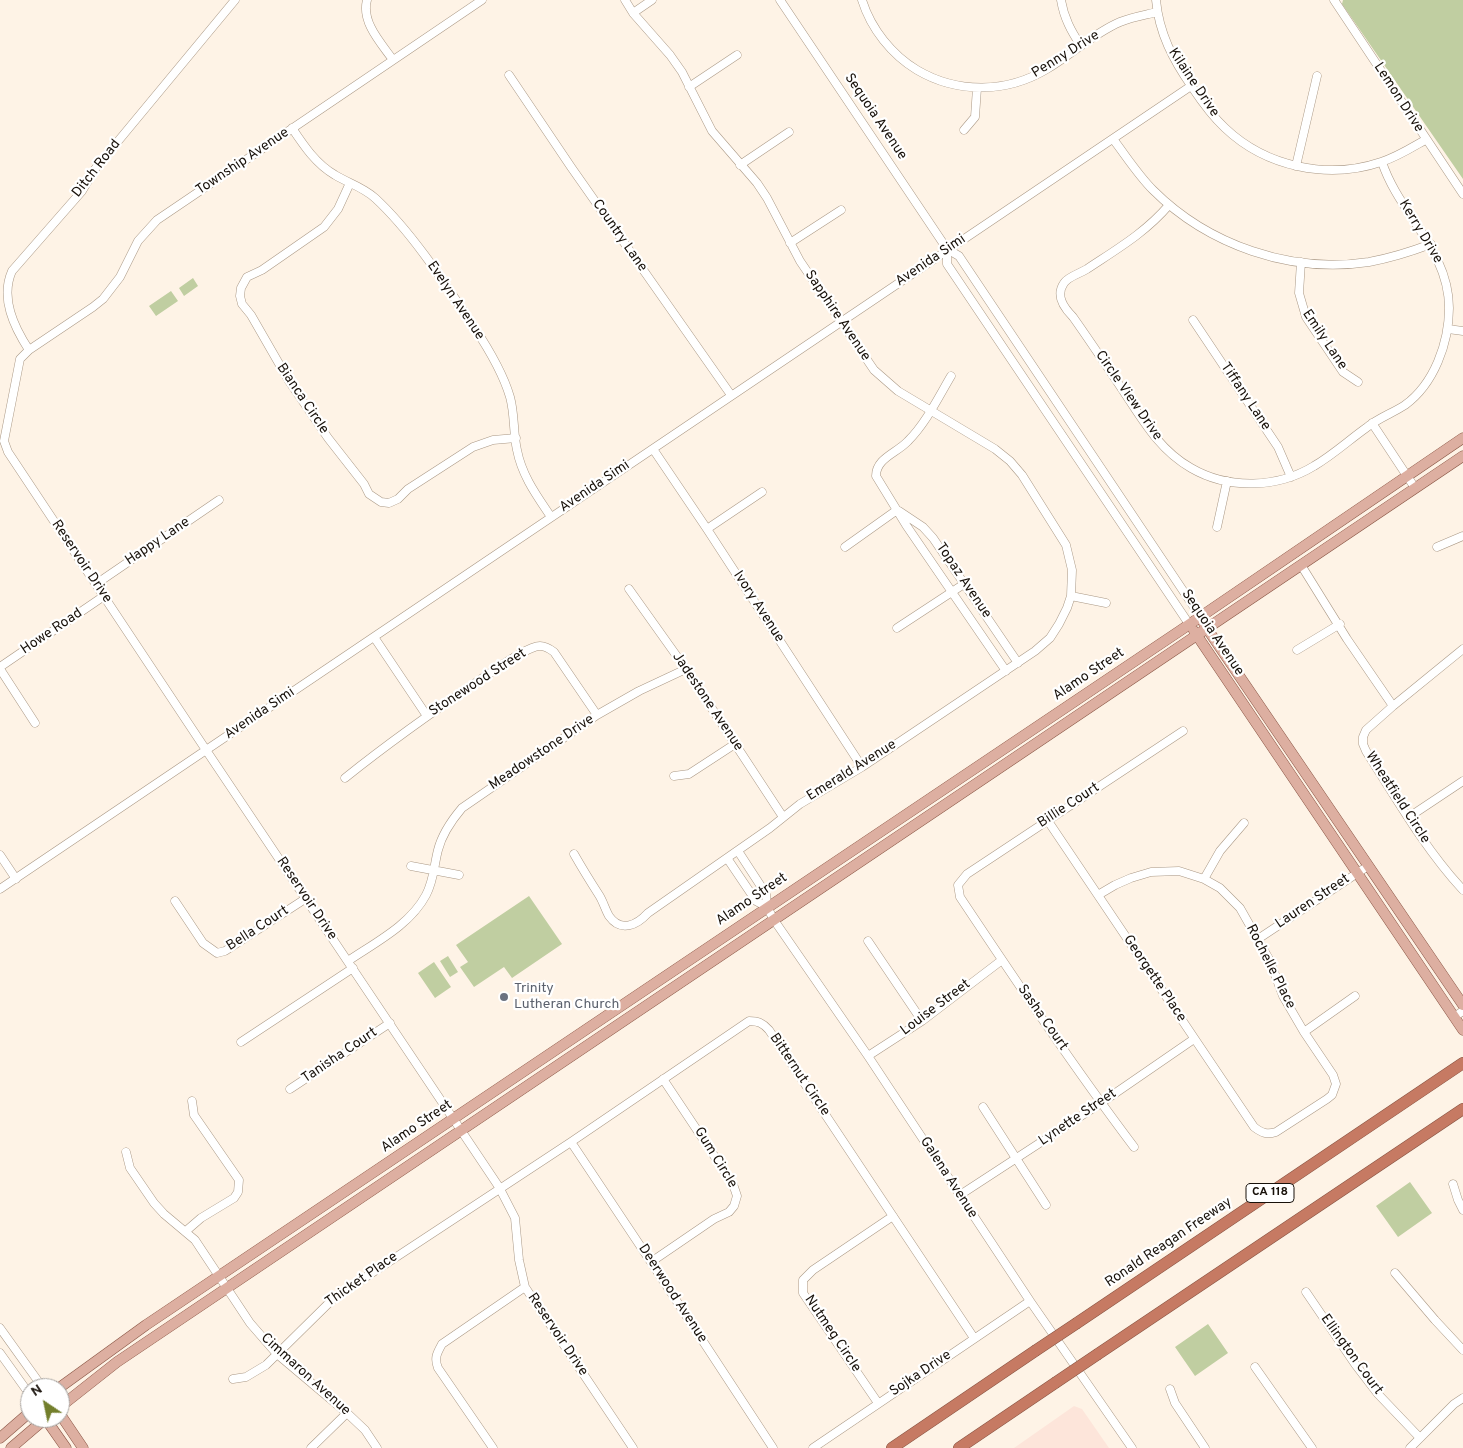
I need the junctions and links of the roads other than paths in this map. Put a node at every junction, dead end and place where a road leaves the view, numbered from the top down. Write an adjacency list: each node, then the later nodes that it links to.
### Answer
1 (235, 0): 41 (street, Ditch Road)
2 (367, 0): 15 (street)
3 (482, 0): 15 (street, Township Avenue)
4 (625, 0): 11 (street, Sapphire Avenue)
5 (652, 0): 11 (street)
6 (780, 0): 35 (street, Sequoia Avenue)
7 (862, 0): 20 (street, Penny Drive)
8 (1061, 0): 13 (street)
9 (1156, 0): 12 (street, Kilaine Drive)
10 (1334, 0): 25 (street, Lemon Drive)
11 (633, 12): 19 (street, Sapphire Avenue)
12 (1157, 12): 13 (street, Penny Drive); 18 (street, Kilaine Drive)
13 (1081, 46): 20 (street, Penny Drive)
14 (737, 55): 19 (street)
15 (393, 60): 21 (street, Township Avenue)
16 (509, 75): 44 (street, Country Lane)
17 (1317, 76): 28 (street)
18 (1191, 86): 24 (street, Avenida Simi); 28 (street, Kilaine Drive)
19 (689, 87): 27 (street, Sapphire Avenue)
20 (977, 88): 22 (street)
21 (292, 128): 29 (street, Evelyn Avenue); 41 (street, Township Avenue)
22 (964, 130)
23 (788, 132): 27 (street)
24 (1113, 139): 31 (street); 35 (street, Avenida Simi)
25 (1425, 140): 26 (street, Kilaine Drive); 30 (street, Lemon Drive)
26 (1382, 162): 28 (street, Kilaine Drive); 34 (street, Kerry Drive)
27 (740, 165): 33 (street, Sapphire Avenue)
28 (1296, 166)
29 (350, 183): 47 (street, Evelyn Avenue); 47 (street, Bianca Circle)
30 (1463, 194)
31 (1170, 205): 36 (street); 53 (street, Circle View Drive)
32 (840, 210): 33 (street)
33 (790, 243): 38 (street, Sapphire Avenue)
34 (1431, 244): 36 (street); 39 (street, Kerry Drive)
35 (948, 249): 38 (street, Avenida Simi); 72 (street, Sequoia Avenue); 73 (street, Sequoia Avenue)
36 (1300, 262): 43 (street, Emily Lane)
37 (1193, 320): 52 (street, Tiffany Lane)
38 (841, 322): 44 (street, Avenida Simi); 45 (street, Sapphire Avenue)
39 (1448, 329): 40 (street); 46 (street, Kerry Drive)
40 (1463, 331)
41 (29, 350): 65 (street, Reservoir Drive)
42 (951, 376): 45 (street, Topaz Avenue)
43 (1358, 382)
44 (731, 395): 49 (street, Avenida Simi)
45 (930, 410): 57 (street, Topaz Avenue); 70 (street, Sapphire Avenue)
46 (1372, 423): 51 (street); 52 (street, Circle View Drive)
47 (516, 438): 58 (street, Evelyn Avenue)
48 (1463, 438): 51 (main road, Alamo Street)
49 (653, 449): 58 (street, Avenida Simi); 60 (street, Ivory Avenue)
50 (1463, 456): 54 (main road, Alamo Street)
51 (1407, 476): 54 (street); 72 (main road, Alamo Street)
52 (1291, 477): 53 (street, Circle View Drive)
53 (1227, 481): 59 (street)
54 (1416, 488): 64 (main road, Alamo Street)
55 (762, 492): 60 (street)
56 (220, 500): 65 (street, Happy Lane)
57 (897, 510): 62 (street); 66 (street, Topaz Avenue); 68 (street, Topaz Avenue)
58 (551, 517): 78 (street, Avenida Simi)
59 (1218, 527)
60 (707, 529): 92 (street, Ivory Avenue)
61 (1463, 536): 63 (street)
62 (845, 547)
63 (1437, 547)
64 (1302, 565): 74 (street); 76 (main road, Alamo Street)
65 (96, 584): 69 (street, Reservoir Drive)
66 (964, 584): 68 (street); 81 (street, Topaz Avenue)
67 (629, 589): 83 (street, Jadestone Avenue)
68 (952, 591): 75 (street); 84 (street, Topaz Avenue)
69 (104, 596): 82 (street, Howe Road); 91 (street, Reservoir Drive)
70 (1072, 596): 71 (street); 81 (street, Emerald Avenue)
71 (1106, 603)
72 (1200, 616): 73 (main road, Alamo Street); 76 (main road, Sequoia Avenue)
73 (1189, 624): 77 (main road, Sequoia Avenue); 117 (main road, Alamo Street)
74 (1340, 624): 80 (street); 85 (street)
75 (896, 628)
76 (1207, 628): 77 (main road, Alamo Street); 105 (main road, Sequoia Avenue)
77 (1196, 635): 107 (main road, Sequoia Avenue); 118 (main road, Alamo Street)
78 (374, 637): 86 (street); 91 (street, Avenida Simi)
79 (1463, 649): 85 (street, Wheatfield Circle)
80 (1297, 650)
81 (1018, 663): 84 (street, Emerald Avenue)
82 (0, 668): 88 (street, Howe Road)
83 (686, 669): 87 (street, Meadowstone Drive); 90 (street, Jadestone Avenue)
84 (1006, 671): 92 (street, Emerald Avenue)
85 (1392, 706): 97 (street, Wheatfield Circle)
86 (427, 716): 87 (street, Stonewood Street); 94 (street, Stonewood Street)
87 (597, 716): 106 (street, Meadowstone Drive)
88 (35, 723)
89 (1183, 731): 98 (street, Billie Court)
90 (735, 744): 93 (street); 96 (street, Jadestone Avenue)
91 (206, 750): 109 (street, Avenida Simi); 115 (street, Reservoir Drive)
92 (862, 767): 96 (street, Emerald Avenue)
93 (674, 776)
94 (345, 778)
95 (1463, 781): 97 (street)
96 (783, 817): 100 (street, Emerald Avenue)
97 (1409, 818): 113 (street, Wheatfield Circle)
98 (1048, 821): 111 (street, Billie Court); 114 (street, Georgette Place)
99 (1244, 823): 110 (street)
100 (738, 851): 103 (street, Emerald Avenue); 117 (street, Galena Avenue)
101 (574, 854): 103 (street, Emerald Avenue)
102 (0, 855): 109 (street)
103 (728, 858): 117 (street, Galena Avenue)
104 (411, 866): 106 (street)
105 (1368, 866): 107 (street, Lauren Street); 124 (main road, Sequoia Avenue)
106 (434, 871): 108 (street); 122 (street, Meadowstone Drive)
107 (1357, 873): 119 (street, Lauren Street); 125 (main road, Sequoia Avenue)
108 (459, 875)
109 (16, 878): 112 (street, Avenida Simi)
110 (1204, 879): 114 (street, Rochelle Place); 119 (street, Rochelle Place)
111 (958, 885): 121 (street, Sasha Court)
112 (0, 889)
113 (1463, 890)
114 (1098, 896): 130 (street, Georgette Place)
115 (305, 899): 116 (street, Bella Court); 122 (street, Reservoir Drive)
116 (175, 900)
117 (767, 907): 118 (street, Galena Avenue); 140 (main road, Alamo Street)
118 (774, 920): 132 (street, Galena Avenue); 141 (main road, Alamo Street)
119 (1258, 939): 129 (street, Rochelle Place)
120 (868, 942): 126 (street)
121 (1002, 960): 126 (street, Louise Street); 137 (street, Sasha Court)
122 (351, 964): 127 (street, Reservoir Drive); 131 (street, Meadowstone Drive)
123 (1354, 996): 129 (street)
124 (1463, 1005)
125 (1459, 1014): 128 (main road, Sequoia Avenue)
126 (922, 1021): 132 (street, Louise Street)
127 (390, 1023): 135 (street, Tanisha Court); 140 (street, Reservoir Drive)
128 (1463, 1030)
129 (1304, 1032): 142 (street, Rochelle Place)
130 (1194, 1039): 137 (street, Lynette Street); 142 (street, Georgette Place)
131 (241, 1042)
132 (868, 1056): 149 (street, Galena Avenue)
133 (1463, 1063): 191 (highway, Ronald Reagan Freeway / CA 118, bridge)
134 (663, 1080): 143 (street, Bitternut Circle); 152 (street, Bitternut Circle); 154 (street, Gum Circle)
135 (290, 1089)
136 (192, 1101): 153 (street)
137 (1101, 1103): 144 (street, Sasha Court); 146 (street, Lynette Street)
138 (984, 1107): 146 (street)
139 (1463, 1109): 192 (highway, CA 118, bridge)
140 (453, 1118): 141 (street, Reservoir Drive); 156 (main road, Alamo Street)
141 (462, 1131): 148 (street, Reservoir Drive); 158 (main road, Alamo Street)
142 (1264, 1134)
143 (571, 1142): 148 (street, Bitternut Circle); 154 (street, Deerwood Avenue)
144 (1134, 1147)
145 (126, 1152): 153 (street, Cimmaron Avenue)
146 (1016, 1159): 149 (street, Lynette Street); 150 (street)
147 (1453, 1184): 151 (street)
148 (499, 1187): 157 (street, Reservoir Drive); 165 (street, Thicket Place)
149 (960, 1196): 160 (street, Galena Avenue)
150 (1046, 1204)
151 (1463, 1210)
152 (893, 1216): 162 (street, Bitternut Circle); 174 (street, Nutmeg Circle)
153 (186, 1231): 156 (street, Cimmaron Avenue)
154 (651, 1262): 189 (street, Deerwood Avenue)
155 (1395, 1273): 163 (street)
156 (219, 1276): 158 (street, Cimmaron Avenue); 169 (main road, Alamo Street)
157 (525, 1288): 187 (street); 188 (street, Reservoir Drive)
158 (226, 1289): 165 (street, Cimmaron Avenue); 173 (main road, Alamo Street)
159 (1306, 1292): 181 (street, Ellington Court)
160 (1030, 1301): 162 (street, Sojka Drive); 193 (street, Galena Avenue)
161 (0, 1328): 167 (street)
162 (974, 1338): 174 (street, Sojka Drive)
163 (1463, 1350)
164 (0, 1353): 170 (street)
165 (277, 1354): 168 (street, Thicket Place); 175 (street, Cimmaron Avenue)
166 (1255, 1367): 195 (street)
167 (36, 1378)
168 (233, 1379)
169 (70, 1380)
170 (20, 1381)
171 (1170, 1389): 194 (street)
172 (1463, 1398): 181 (street)
173 (70, 1399)
174 (878, 1403): 190 (street, Sojka Drive)
175 (347, 1413): 185 (street); 186 (street, Cimmaron Avenue)
176 (20, 1421): 180 (main road)
177 (34, 1428): 182 (main road)
178 (53, 1428): 183 (main road)
179 (69, 1428): 184 (main road)
180 (0, 1438)
181 (1420, 1438): 196 (street)
182 (11, 1448)
183 (66, 1448)
184 (83, 1448)
185 (311, 1448)
186 (377, 1448)
187 (493, 1448)
188 (632, 1448)
189 (773, 1448)
190 (813, 1448)
191 (892, 1448)
192 (959, 1448)
193 (1132, 1448)
194 (1205, 1448)
195 (1312, 1448)
196 (1410, 1448)

